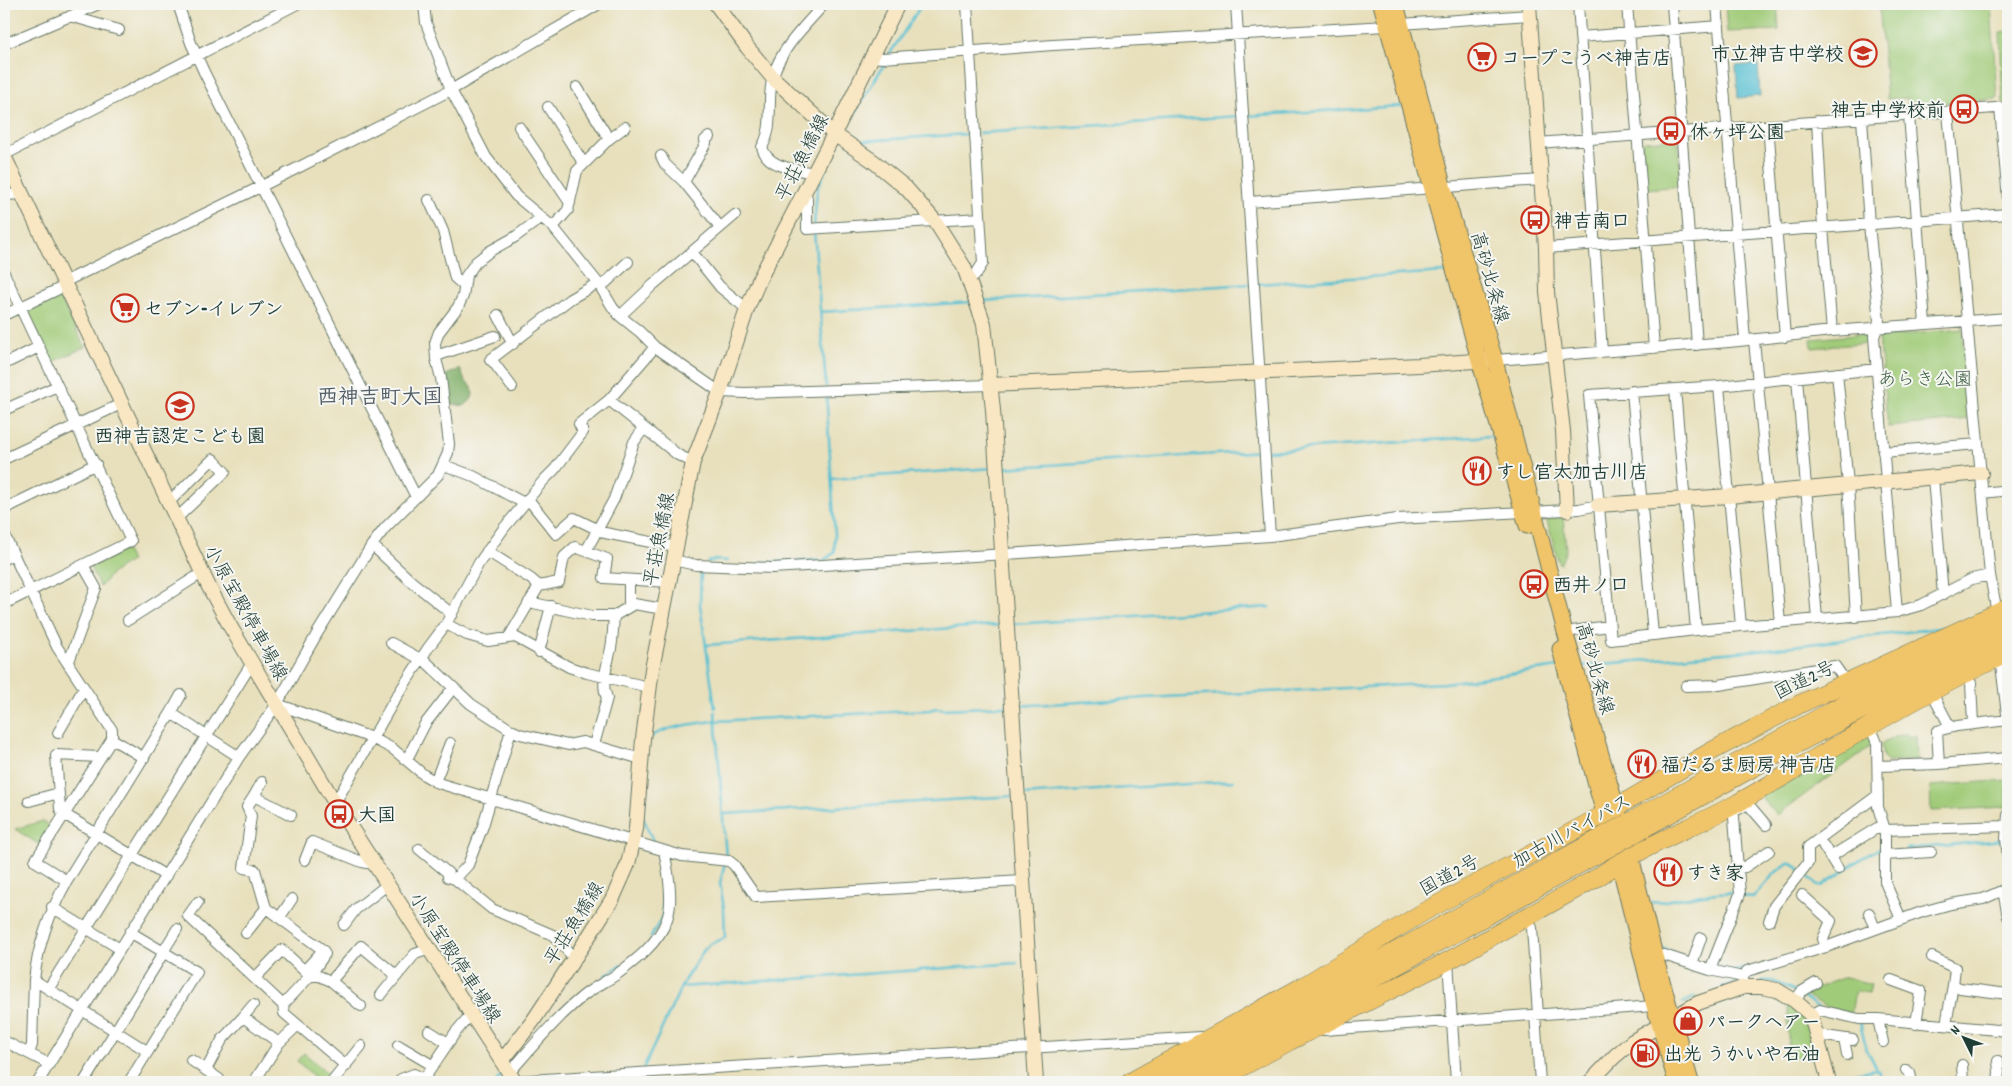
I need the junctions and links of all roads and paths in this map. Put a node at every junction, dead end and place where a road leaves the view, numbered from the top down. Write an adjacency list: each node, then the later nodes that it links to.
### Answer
1 (99, 4): 18 (street)
2 (178, 4): 28 (street)
3 (297, 4): 28 (street)
4 (424, 4): 32 (street)
5 (599, 4): 32 (street)
6 (716, 4): 30 (street)
7 (824, 4): 30 (street)
8 (898, 4): 29 (street, 平荘魚橋線)
9 (967, 4): 27 (street)
10 (1236, 4): 24 (street)
11 (1381, 4): 19 (main road, 高砂北条線)
12 (1396, 4): 19 (main road, 高砂北条線)
13 (1578, 4): 25 (street)
14 (1627, 4): 23 (street)
15 (1672, 4): 21 (street)
16 (1717, 4): 20 (street)
17 (1527, 12): 19 (street); 49 (street)
18 (70, 16): 22 (street); 26 (street)
19 (1394, 25): 24 (street); 58 (main road, 高砂北条線)
20 (1718, 26): 21 (street); 42 (street)
21 (1674, 29): 23 (street); 43 (street)
22 (118, 30)
23 (1629, 32): 25 (street); 45 (street)
24 (1238, 34): 27 (street); 63 (street)
25 (1580, 36): 48 (street)
26 (4, 44)
27 (969, 53): 29 (street); 68 (street)
28 (196, 56): 50 (street); 56 (street)
29 (877, 58): 44 (street, 平荘魚橋線)
30 (772, 77): 44 (street); 53 (street)
31 (577, 87): 47 (street)
32 (451, 90): 56 (street); 67 (street)
33 (548, 107): 52 (street)
34 (2004, 108): 35 (street); 61 (street)
35 (1948, 112): 36 (street); 69 (street)
36 (1909, 115): 37 (street); 71 (street)
37 (1862, 118): 38 (street); 72 (street)
38 (1817, 121): 39 (street); 75 (street)
39 (1768, 125): 42 (street); 76 (street)
40 (519, 127): 64 (street)
41 (625, 127): 47 (street)
42 (1728, 128): 43 (street); 77 (street)
43 (1681, 132): 45 (street); 78 (street)
44 (836, 136): 53 (street, 平荘魚橋線); 70 (street)
45 (1636, 136): 48 (street); 79 (street)
46 (709, 137): 55 (street)
47 (610, 139): 52 (street)
48 (1588, 140): 49 (street); 80 (street)
49 (1538, 143): 54 (street)
50 (4, 156): 59 (street, 小原宝殿停車場線)
51 (661, 156): 55 (street)
52 (584, 164): 64 (street)
53 (814, 173): 57 (street, 平荘魚橋線)
54 (1537, 180): 58 (street); 81 (street)
55 (684, 182): 73 (street)
56 (260, 187): 86 (street); 145 (street)
57 (806, 189): 70 (street); 90 (street, 平荘魚橋線)
58 (1438, 189): 63 (street); 110 (main road, 高砂北条線); 111 (main road, 高砂北条線)
59 (23, 194): 60 (street); 86 (street, 小原宝殿停車場線)
60 (4, 195)
61 (2008, 199)
62 (428, 200): 87 (street)
63 (1249, 202): 114 (street)
64 (570, 203): 74 (street)
65 (2008, 214): 69 (street)
66 (735, 215): 73 (street)
67 (541, 218): 74 (street); 87 (street)
68 (980, 218): 70 (street); 85 (street)
69 (1957, 219): 71 (street); 95 (street)
70 (935, 221): 85 (street)
71 (1916, 221): 72 (street); 96 (street)
72 (1869, 225): 75 (street); 97 (street)
73 (720, 227): 82 (street)
74 (553, 228): 88 (street)
75 (1823, 228): 76 (street); 98 (street)
76 (1776, 232): 77 (street); 100 (street)
77 (1735, 234): 78 (street); 101 (street)
78 (1690, 238): 79 (street); 103 (street)
79 (1644, 242): 80 (street); 106 (street)
80 (1596, 245): 81 (street); 107 (street)
81 (1546, 248): 108 (street)
82 (692, 252): 90 (street); 93 (street)
83 (628, 262): 88 (street)
84 (4, 273): 89 (street)
85 (969, 280): 118 (street)
86 (65, 284): 89 (street); 126 (street, 小原宝殿停車場線)
87 (464, 285): 109 (street)
88 (600, 285): 93 (street); 102 (street)
89 (20, 308): 92 (street); 104 (street)
90 (747, 309): 123 (street, 平荘魚橋線)
91 (498, 315): 102 (street)
92 (4, 316)
93 (620, 316): 105 (street)
94 (2008, 318): 95 (street)
95 (1968, 320): 96 (street); 130 (street)
96 (1925, 324): 97 (street)
97 (1877, 328): 98 (street); 113 (street)
98 (1832, 331): 100 (street)
99 (495, 336): 109 (street)
100 (1785, 337): 101 (street)
101 (1750, 340): 103 (street); 117 (street)
102 (513, 344): 121 (street)
103 (1697, 344): 106 (street)
104 (39, 347): 112 (street); 119 (street)
105 (655, 347): 123 (street); 125 (street)
106 (1654, 348): 107 (street)
107 (1602, 352): 108 (street)
108 (1555, 355): 111 (street); 152 (street)
109 (436, 356): 135 (street)
110 (1479, 360): 111 (street); 114 (street); 153 (main road, 高砂北条線)
111 (1495, 360): 153 (main road, 高砂北条線)
112 (4, 364)
113 (1877, 369): 115 (street); 131 (street)
114 (1260, 371): 118 (street); 157 (street)
115 (1837, 374): 116 (street); 139 (street)
116 (1797, 378): 117 (street); 140 (street)
117 (1758, 381): 120 (street); 142 (street)
118 (990, 385): 123 (street); 162 (street)
119 (57, 386): 127 (street); 128 (street)
120 (1719, 386): 122 (street); 144 (street)
121 (512, 387)
122 (1675, 389): 124 (street); 146 (street)
123 (720, 392): 133 (street, 平荘魚橋線)
124 (1632, 392): 149 (street); 150 (street)
125 (609, 400): 129 (street); 147 (street)
126 (121, 404): 128 (street); 148 (street, 小原宝殿停車場線)
127 (4, 410)
128 (76, 425): 132 (street); 134 (street)
129 (644, 428): 133 (street); 155 (street)
130 (1978, 444): 131 (street); 136 (street)
131 (1883, 452): 138 (street)
132 (4, 459)
133 (693, 462): 161 (street, 平荘魚橋線)
134 (96, 464): 151 (street); 164 (street)
135 (444, 465): 145 (street); 147 (street)
136 (1981, 473): 137 (street); 143 (street)
137 (1933, 478): 138 (street); 171 (street)
138 (1885, 481): 139 (street); 178 (street)
139 (1848, 484): 140 (street); 181 (street)
140 (1807, 488): 142 (street); 182 (street)
141 (2008, 490): 143 (street)
142 (1768, 493): 144 (street); 184 (street)
143 (1983, 493): 166 (street)
144 (1729, 496): 146 (street); 187 (street)
145 (416, 497): 158 (street)
146 (1685, 500): 149 (street); 188 (street)
147 (526, 501): 155 (street); 159 (street)
148 (168, 502): 154 (street, 小原宝殿停車場線); 154 (street)
149 (1641, 503): 150 (street); 190 (street)
150 (1598, 505): 152 (street); 186 (street)
151 (4, 509)
152 (1567, 510): 153 (street)
153 (1528, 512): 157 (street); 189 (main road, 高砂北条線); 199 (main road, 高砂北条線)
154 (176, 519): 165 (street, 小原宝殿停車場線)
155 (598, 530): 160 (street); 161 (street)
156 (4, 534): 163 (street)
157 (1270, 536): 162 (street)
158 (372, 545): 179 (street); 211 (street)
159 (487, 551): 169 (street); 179 (street)
160 (586, 551): 167 (street); 169 (street)
161 (675, 553): 162 (street); 168 (street, 平荘魚橋線)
162 (1001, 555): 268 (street)
163 (8, 557): 170 (street)
164 (84, 565): 170 (street); 198 (street)
165 (202, 573): 183 (street); 197 (street, 小原宝殿停車場線)
166 (1990, 575): 171 (street); 177 (street)
167 (629, 580): 168 (street); 175 (street)
168 (669, 582): 176 (street, 平荘魚橋線)
169 (539, 586): 172 (street)
170 (30, 591): 173 (street); 198 (street)
171 (1943, 595): 178 (street)
172 (529, 602): 174 (street); 191 (street)
173 (4, 604)
174 (551, 606): 180 (street); 194 (street)
175 (629, 607): 176 (street); 180 (street)
176 (664, 609): 206 (street, 平荘魚橋線)
177 (2001, 611): 201 (highway, 加古川バイパス); 204 (highway, 国道2号)
178 (1897, 612): 181 (street)
179 (452, 614): 185 (street)
180 (614, 616): 202 (street)
181 (1856, 617): 182 (street)
182 (1817, 619): 184 (street)
183 (128, 620)
184 (1780, 623): 187 (street)
185 (446, 624): 191 (street); 196 (street)
186 (1609, 626): 189 (street); 190 (street)
187 (1741, 626): 188 (street)
188 (1696, 630): 190 (street)
189 (1565, 632): 199 (main road, 高砂北条線)
190 (1653, 635)
191 (509, 637): 194 (street)
192 (2008, 639): 200 (highway, 加古川バイパス)
193 (391, 643): 196 (street)
194 (539, 652): 202 (street)
195 (2004, 655): 200 (highway); 203 (street)
196 (422, 660): 208 (street); 220 (street)
197 (252, 663): 211 (street, 小原宝殿停車場線); 219 (street)
198 (68, 664): 207 (street)
199 (1570, 667): 241 (main road, 高砂北条線)
200 (1964, 667): 209 (highway); 215 (street); 247 (highway, 加古川バイパス); 259 (highway)
201 (1912, 668): 241 (highway); 247 (highway, 加古川バイパス)
202 (604, 677): 206 (street); 223 (street)
203 (2006, 680): 213 (street)
204 (1846, 682): 205 (street); 241 (highway, 国道2号)
205 (1686, 686)
206 (650, 687): 229 (street, 平荘魚橋線)
207 (84, 688): 218 (street); 221 (street)
208 (454, 688): 217 (street); 228 (street)
209 (1931, 691): 214 (street); 216 (highway)
210 (182, 694): 212 (street)
211 (276, 704): 220 (street); 224 (street); 239 (street, 小原宝殿停車場線)
212 (170, 713): 219 (street); 226 (street)
213 (2008, 721): 215 (street)
214 (1948, 724)
215 (1973, 724): 230 (street)
216 (1870, 726): 231 (street); 240 (highway)
217 (511, 730): 223 (street); 237 (street)
218 (58, 733)
219 (206, 735): 224 (street); 257 (street)
220 (372, 738): 228 (street); 239 (street)
221 (112, 739): 225 (street); 226 (street)
222 (450, 743): 233 (street)
223 (594, 745): 229 (street)
224 (239, 756): 265 (street)
225 (100, 757): 234 (street); 242 (street)
226 (144, 758): 249 (street)
227 (2008, 758): 230 (street)
228 (407, 759): 233 (street)
229 (642, 759): 250 (street, 平荘魚橋線)
230 (1939, 764): 231 (street)
231 (1878, 766): 235 (street)
232 (262, 782): 236 (street)
233 (436, 782): 237 (street)
234 (59, 794): 238 (street); 242 (street)
235 (1878, 795): 248 (street); 281 (street)
236 (254, 796): 243 (street); 275 (street)
237 (490, 798): 250 (street); 266 (street)
238 (29, 801)
239 (334, 803): 262 (street, 小原宝殿停車場線)
240 (1733, 808): 246 (street); 259 (highway); 263 (street)
241 (1610, 810): 259 (main road, 高砂北条線); 310 (highway); 335 (highway, 国道2号)
242 (64, 814): 249 (street); 267 (street)
243 (291, 815)
244 (2008, 815): 245 (street)
245 (2008, 822): 248 (street); 260 (street)
246 (1766, 825)
247 (1630, 829): 310 (highway, 加古川バイパス, bridge)
248 (1885, 830): 256 (street); 258 (street)
249 (97, 834): 257 (street); 267 (street)
250 (633, 841): 253 (street); 296 (street, 平荘魚橋線)
251 (1823, 845): 258 (street)
252 (419, 849): 266 (street)
253 (658, 849): 268 (street); 353 (street)
254 (1769, 851): 263 (street)
255 (1931, 852): 256 (street)
256 (1885, 855): 280 (street)
257 (132, 856): 265 (street); 283 (street)
258 (1830, 857): 264 (street)
259 (1625, 859): 277 (highway); 294 (main road, 高砂北条線); 310 (highway); 317 (main road, 高砂北条線)
260 (2008, 859)
261 (305, 860): 262 (street)
262 (373, 864): 269 (street, 小原宝殿停車場線)
263 (1738, 868): 299 (street)
264 (1838, 869)
265 (166, 876): 286 (street)
266 (455, 879): 296 (street)
267 (66, 881): 274 (street)
268 (1022, 881): 341 (street)
269 (387, 885): 282 (street); 291 (street, 小原宝殿停車場線)
270 (2006, 889): 279 (street); 280 (street)
271 (292, 898): 278 (street)
272 (1804, 900): 289 (street)
273 (198, 902): 302 (street)
274 (52, 907): 283 (street); 303 (street)
275 (266, 908): 278 (street); 287 (street)
276 (1868, 913): 285 (street)
277 (1526, 916): 297 (highway); 321 (street)
278 (280, 917): 300 (street)
279 (2008, 917)
280 (1901, 919): 285 (street)
281 (1769, 921)
282 (344, 925)
283 (87, 928): 290 (street); 309 (street)
284 (177, 929): 292 (street)
285 (1876, 929): 289 (street)
286 (130, 932): 290 (street); 292 (street)
287 (246, 933)
288 (1701, 938): 298 (street)
289 (1826, 947): 306 (street)
290 (120, 949): 318 (street)
291 (430, 949): 301 (street); 320 (street, 小原宝殿停車場線)
292 (163, 952): 331 (street); 342 (street)
293 (327, 952): 300 (street)
294 (1655, 956): 298 (street); 323 (main road, 高砂北条線)
295 (1932, 957): 308 (street)
296 (574, 958): 353 (street, 平荘魚橋線)
297 (1448, 961): 324 (street); 329 (highway)
298 (1692, 964): 299 (street)
299 (1710, 970): 306 (street)
300 (308, 973): 302 (street); 305 (street); 315 (street)
301 (396, 976): 305 (street); 311 (street)
302 (255, 978): 315 (street)
303 (34, 980): 309 (street); 343 (street)
304 (1891, 980): 326 (street)
305 (332, 981): 316 (street)
306 (1743, 982): 313 (street); 323 (street)
307 (1816, 983): 313 (street)
308 (1953, 986): 312 (street); 328 (street)
309 (49, 988): 318 (street)
310 (1335, 993): 364 (highway, 加古川バイパス); 365 (highway, 加古川バイパス)
311 (381, 994)
312 (2008, 994)
313 (1798, 997): 319 (street)
314 (253, 1005): 322 (street)
315 (283, 1005): 327 (street)
316 (361, 1006)
317 (1654, 1006): 321 (street); 323 (main road, 高砂北条線)
318 (82, 1010): 331 (street); 347 (street)
319 (1819, 1012): 325 (street); 333 (street)
320 (471, 1014): 338 (street); 353 (street, 小原宝殿停車場線)
321 (1536, 1015): 324 (street); 368 (street)
322 (243, 1017): 337 (street); 351 (street)
323 (1666, 1021): 369 (street); 370 (main road, 高砂北条線); 371 (main road, 高砂北条線)
324 (1451, 1022): 329 (street); 367 (street)
325 (1879, 1022): 326 (street); 336 (street)
326 (1916, 1024): 328 (street)
327 (298, 1025): 337 (street); 350 (street)
328 (1946, 1025): 332 (street)
329 (1319, 1027): 366 (highway)
330 (429, 1030): 338 (street)
331 (116, 1031): 342 (street); 357 (street)
332 (2008, 1031)
333 (1818, 1035): 344 (street); 372 (street)
334 (4, 1040): 343 (street)
335 (1207, 1040): 341 (street); 363 (highway, 国道2号)
336 (1883, 1042)
337 (279, 1043): 360 (street)
338 (448, 1043): 348 (street)
339 (398, 1045): 348 (street)
340 (361, 1046): 350 (street)
341 (1033, 1047): 353 (street); 362 (street)
342 (148, 1051): 358 (street)
343 (29, 1053): 347 (street)
344 (1847, 1054)
345 (191, 1060): 351 (street)
346 (1998, 1061): 375 (street)
347 (49, 1064): 356 (street)
348 (432, 1065): 355 (street)
349 (1962, 1065): 374 (street)
350 (346, 1066): 361 (street)
351 (206, 1070): 359 (street)
352 (1906, 1070): 373 (street)
353 (508, 1074)
354 (401, 1080): 355 (street)
355 (423, 1081)
356 (38, 1082)
357 (84, 1082)
358 (128, 1082)
359 (218, 1082)
360 (254, 1082)
361 (332, 1082)
362 (1036, 1082)
363 (1130, 1082)
364 (1160, 1082)
365 (1187, 1082)
366 (1214, 1082)
367 (1456, 1082)
368 (1540, 1082)
369 (1590, 1082)
370 (1676, 1082)
371 (1691, 1082)
372 (1829, 1082)
373 (1912, 1082)
374 (1963, 1082)
375 (1998, 1082)

